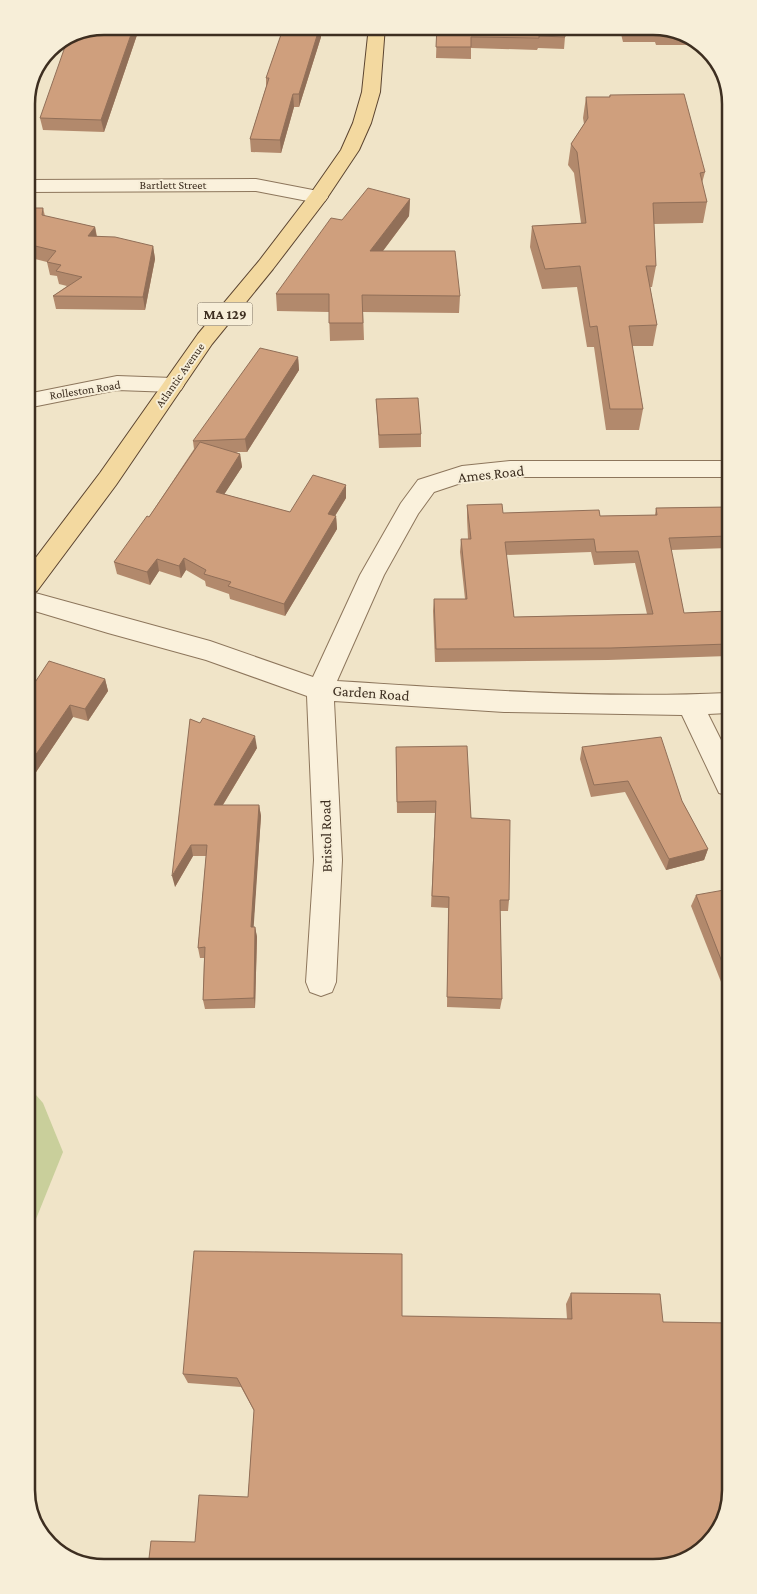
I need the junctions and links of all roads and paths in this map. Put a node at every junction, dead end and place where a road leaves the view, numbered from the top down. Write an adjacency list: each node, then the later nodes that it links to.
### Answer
1 (376, 35): 3 (main road, Atlantic Avenue / MA 129)
2 (35, 186): 3 (street, Bartlett Street)
3 (318, 197): 4 (main road, Atlantic Avenue / MA 129)
4 (173, 385): 5 (street, Rolleston Road); 7 (main road, Atlantic Avenue / MA 129)
5 (35, 399)
6 (722, 469): 9 (street, Ames Road)
7 (35, 576)
8 (35, 602): 9 (street, Garden Road)
9 (320, 690): 11 (street, Garden Road); 13 (street, Bristol Road)
10 (722, 703): 11 (street, Garden Road)
11 (690, 705): 12 (street)
12 (722, 771)
13 (321, 982)

